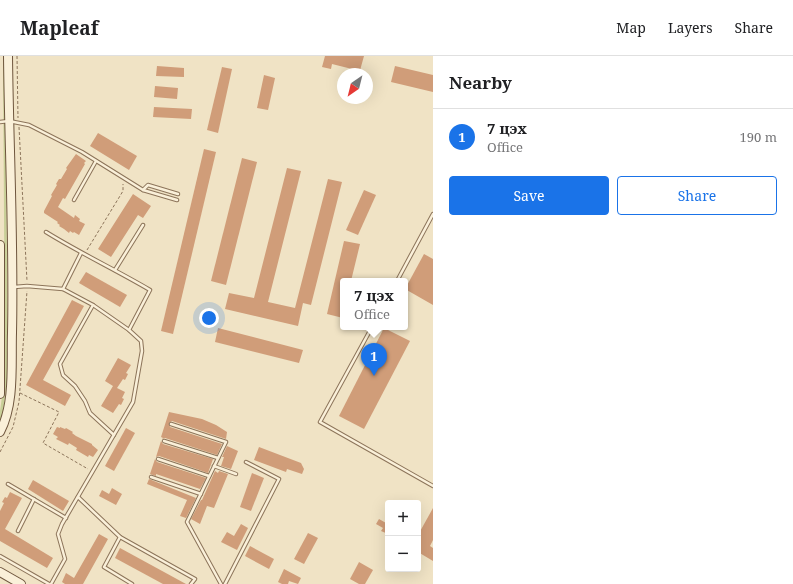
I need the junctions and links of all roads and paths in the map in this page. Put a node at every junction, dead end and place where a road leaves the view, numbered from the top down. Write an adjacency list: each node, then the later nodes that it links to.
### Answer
1 (8, 56): 3 (street)
2 (17, 56): 5 (path)
3 (9, 121): 4 (lane); 5 (lane); 21 (street)
4 (0, 122)
5 (18, 123): 6 (lane); 20 (path)
6 (96, 161): 7 (lane); 10 (lane)
7 (122, 177): 8 (lane); 17 (path)
8 (143, 190): 9 (lane); 11 (lane)
9 (178, 194)
10 (74, 200)
11 (177, 200)
12 (433, 214): 19 (lane)
13 (143, 225): 18 (lane)
14 (46, 232): 16 (lane)
15 (0, 245): 27 (street)
16 (81, 253): 17 (lane); 22 (lane)
17 (85, 255): 18 (lane)
18 (115, 270): 24 (lane)
19 (399, 278)
20 (27, 286): 21 (lane); 22 (lane); 26 (path)
21 (13, 287): 29 (street)
22 (63, 289): 23 (lane)
23 (93, 305): 24 (lane); 30 (lane)
24 (129, 330): 30 (lane)
25 (370, 330): 42 (lane)
26 (20, 392): 32 (path); 37 (path)
27 (0, 394)
28 (171, 424): 33 (lane)
29 (0, 432)
30 (114, 436): 37 (lane)
31 (164, 441): 33 (lane)
32 (0, 452)
33 (218, 458): 36 (lane)
34 (158, 459): 39 (lane)
35 (246, 462): 56 (lane)
36 (214, 466): 38 (lane); 39 (lane)
37 (93, 472): 44 (lane)
38 (236, 474)
39 (209, 476): 43 (lane)
40 (151, 477): 43 (lane)
41 (8, 484): 45 (lane)
42 (433, 486)
43 (201, 494): 55 (lane)
44 (78, 498): 46 (lane); 48 (lane)
45 (34, 499): 46 (lane); 47 (lane)
46 (66, 518): 52 (lane)
47 (18, 530)
48 (120, 537): 53 (lane); 54 (lane)
49 (0, 556): 52 (lane)
50 (0, 572): 51 (street)
51 (21, 584)
52 (50, 584)
53 (132, 584)
54 (191, 584)
55 (221, 584)
56 (225, 584)

